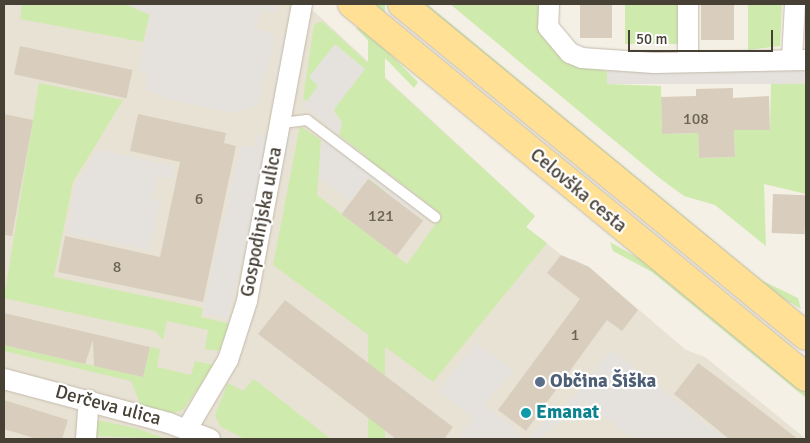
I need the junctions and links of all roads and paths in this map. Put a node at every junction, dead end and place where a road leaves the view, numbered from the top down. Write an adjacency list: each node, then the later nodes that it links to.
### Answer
1 (302, 4): 9 (street, Gospodinjska ulica)
2 (352, 4): 12 (main road, Celovška cesta)
3 (402, 4): 11 (main road, Celovška cesta)
4 (548, 4): 8 (street)
5 (688, 4): 8 (street)
6 (795, 4): 7 (street)
7 (799, 59): 8 (street)
8 (688, 62)
9 (282, 123): 10 (lane); 15 (street, Gospodinjska ulica)
10 (435, 217)
11 (806, 336)
12 (806, 377)
13 (4, 379): 14 (street, Derčeva ulica)
14 (89, 400): 15 (street, Derčeva ulica); 16 (street)
15 (188, 429): 17 (street, Derčeva ulica)
16 (86, 439)
17 (207, 439)

